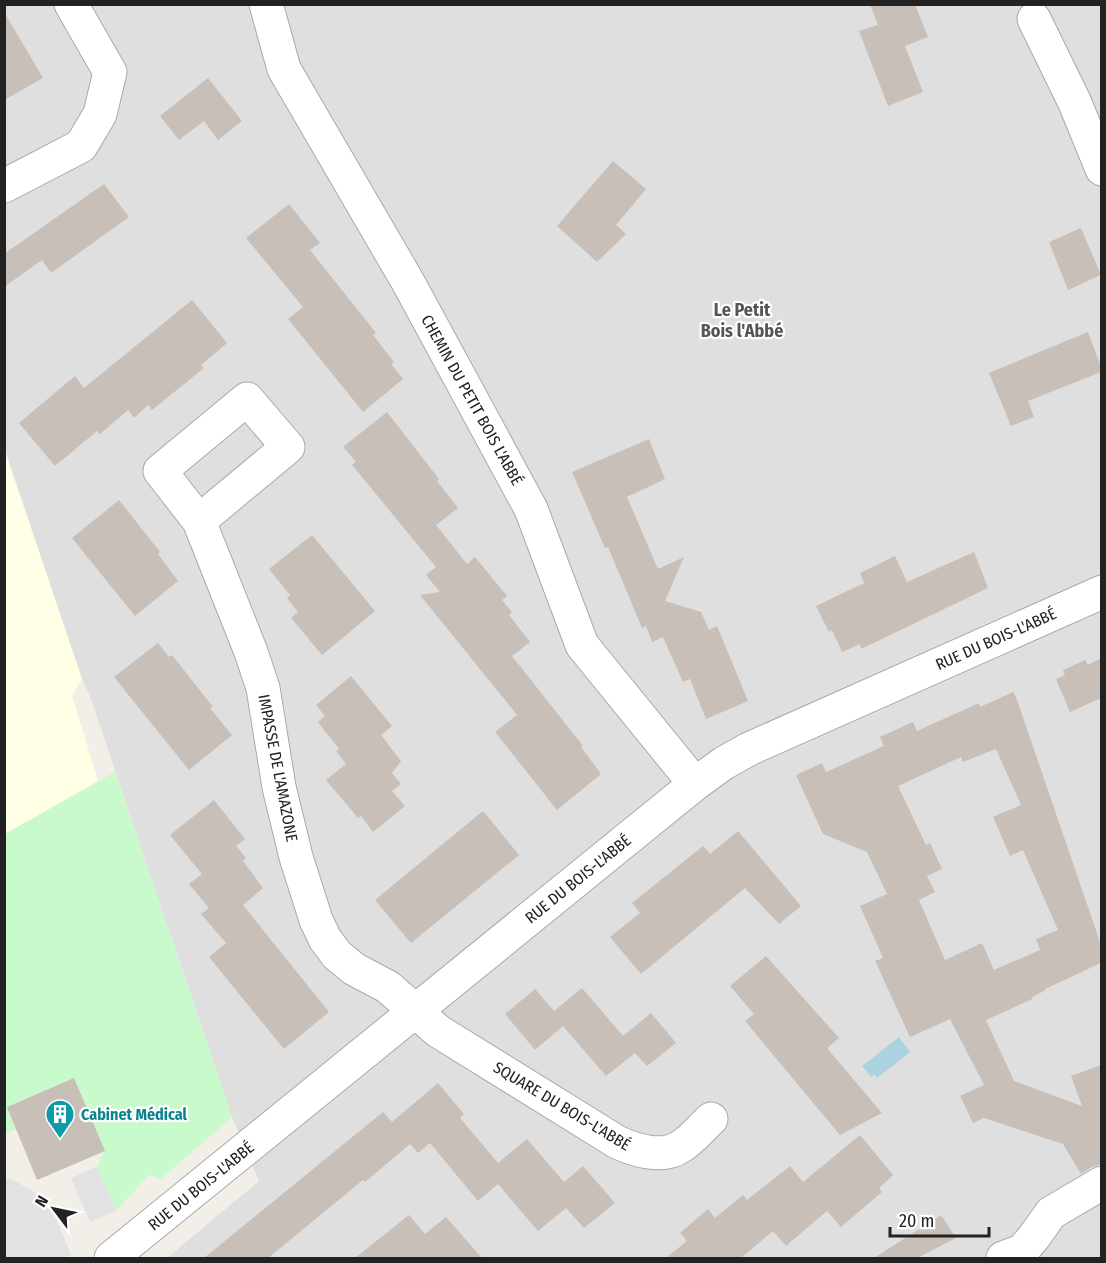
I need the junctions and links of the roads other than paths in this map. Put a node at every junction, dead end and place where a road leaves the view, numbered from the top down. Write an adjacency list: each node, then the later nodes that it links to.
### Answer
1 (71, 4): 5 (street)
2 (266, 4): 8 (street, CHEMIN DU PETIT BOIS L'ABBÉ)
3 (1034, 19): 4 (street)
4 (1101, 169)
5 (4, 186)
6 (199, 521): 9 (street, IMPASSE DE L'AMAZONE)
7 (1101, 592): 8 (street, RUE DU BOIS-L'ABBÉ)
8 (696, 784): 9 (street, RUE DU BOIS-L'ABBÉ)
9 (415, 1012): 10 (street, SQUARE DU BOIS-L'ABBÉ); 13 (street, RUE DU BOIS-L'ABBÉ)
10 (711, 1119)
11 (1101, 1183): 12 (street)
12 (1051, 1213): 14 (street); 15 (street)
13 (111, 1258)
14 (1004, 1258)
15 (1040, 1258)

